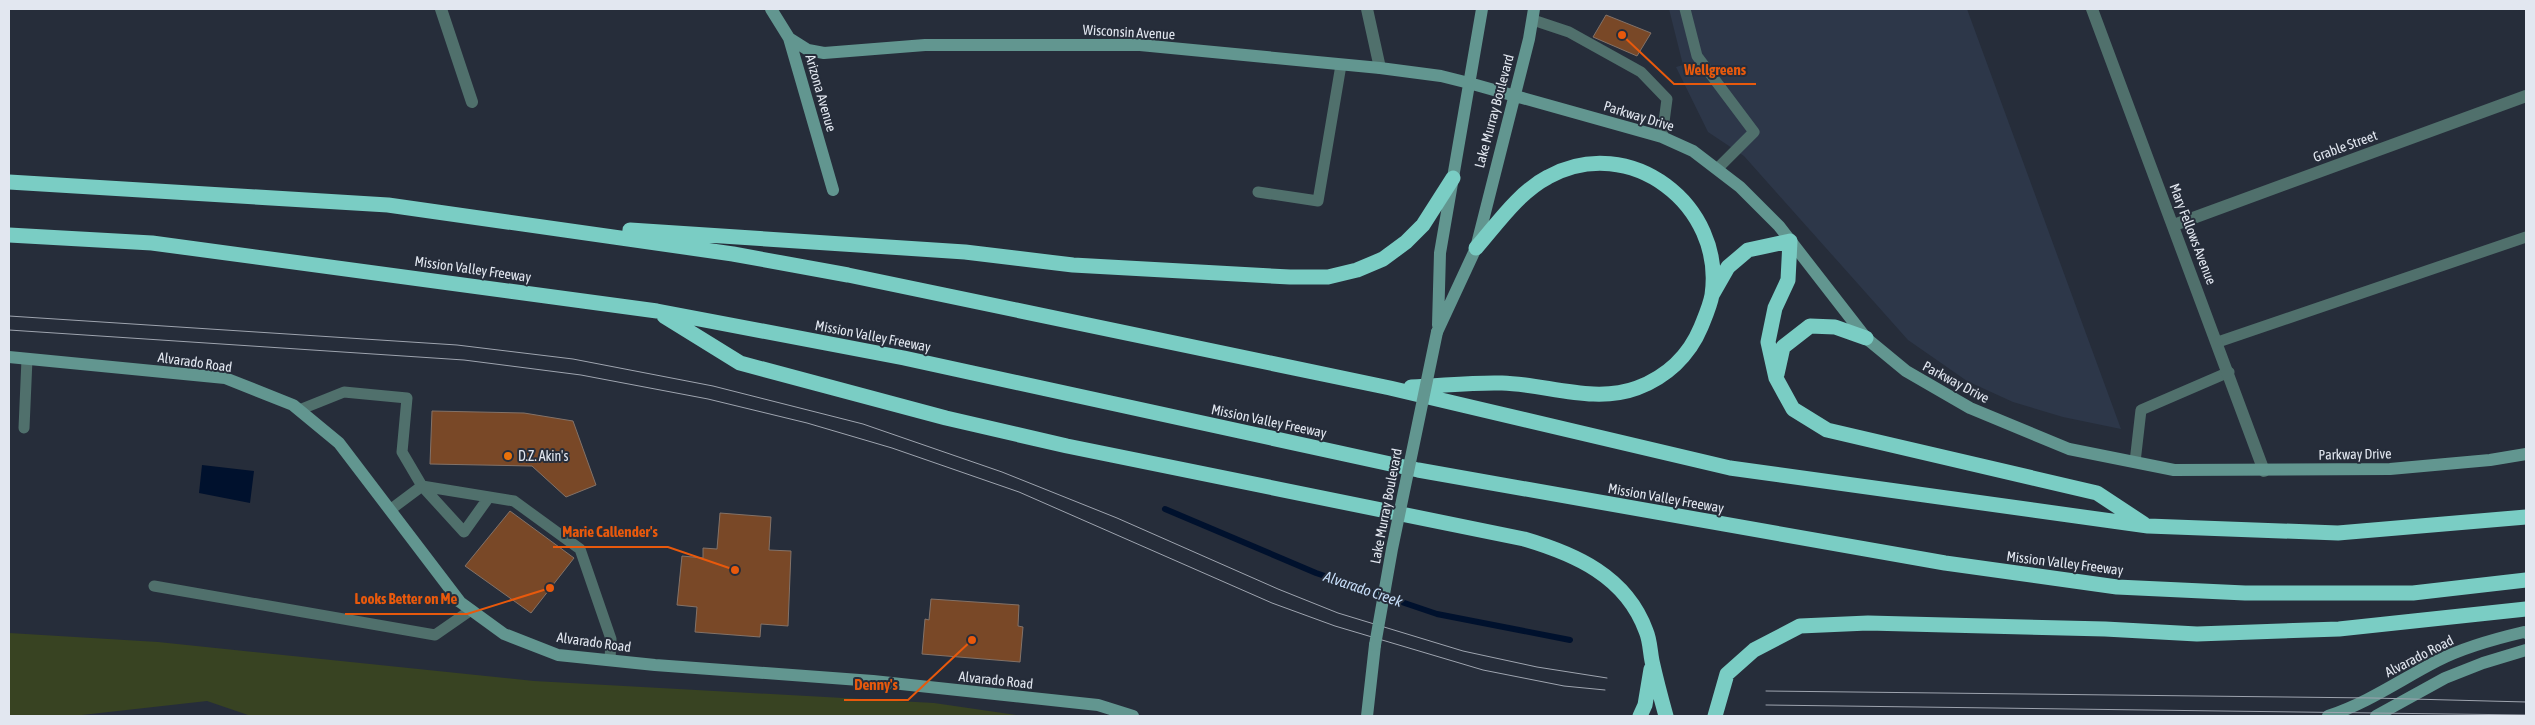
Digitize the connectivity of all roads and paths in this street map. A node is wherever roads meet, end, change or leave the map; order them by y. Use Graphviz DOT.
graph roads {
  1 [pos="441,9"];
  2 [pos="771,9"];
  3 [pos="1367,9"];
  4 [pos="1482,9"];
  5 [pos="1685,9"];
  6 [pos="2092,9"];
  7 [pos="1533,14"];
  8 [pos="789,38"];
  9 [pos="1340,65"];
  10 [pos="1380,68"];
  11 [pos="1469,83"];
  12 [pos="1513,96"];
  13 [pos="2526,96"];
  14 [pos="472,102"];
  15 [pos="1662,137"];
  16 [pos="1718,168"];
  17 [pos="1453,178"];
  18 [pos="9,182"];
  19 [pos="834,190"];
  20 [pos="1258,192"];
  21 [pos="526,223"];
  22 [pos="2174,225"];
  23 [pos="9,235"];
  24 [pos="2526,237"];
  25 [pos="1790,241"];
  26 [pos="1476,248"];
  27 [pos="1712,295"];
  28 [pos="657,311"];
  29 [pos="1437,332"];
  30 [pos="1866,338"];
  31 [pos="2218,342"];
  32 [pos="9,357"];
  33 [pos="27,359"];
  34 [pos="2229,372"];
  35 [pos="1776,378"];
  36 [pos="1390,388"];
  37 [pos="299,410"];
  38 [pos="24,428"];
  39 [pos="2526,454"];
  40 [pos="2135,462"];
  41 [pos="2264,471"];
  42 [pos="422,486"];
  43 [pos="489,497"];
  44 [pos="390,510"];
  45 [pos="2526,517"];
  46 [pos="2148,526"];
  47 [pos="2526,580"];
  48 [pos="154,586"];
  49 [pos="2526,609"];
  50 [pos="471,610"];
  51 [pos="2526,633"];
  52 [pos="2526,650"];
  53 [pos="610,660"];
  54 [pos="1652,663"];
  55 [pos="1133,716"];
  56 [pos="1367,716"];
  57 [pos="1640,716"];
  58 [pos="1666,716"];
  59 [pos="1715,716"];
  60 [pos="2328,716"];
  61 [pos="2376,716"];
  1 -- 14 [label="street"];
  2 -- 8 [label="street, Arizona Avenue"];
  3 -- 10 [label="street"];
  4 -- 11 [label="street, Lake Murray Boulevard"];
  5 -- 16 [label="lane"];
  6 -- 22 [label="street, Mary Fellows Avenue"];
  7 -- 12 [label="street, Lake Murray Boulevard"];
  7 -- 15 [label="lane"];
  8 -- 9 [label="street, Wisconsin Avenue"];
  8 -- 19 [label="street, Arizona Avenue"];
  9 -- 10 [label="street, Wisconsin Avenue"];
  9 -- 20 [label="lane"];
  10 -- 11 [label="street, Wisconsin Avenue"];
  11 -- 12 [label="street, Parkway Drive"];
  11 -- 17 [label="street, Lake Murray Boulevard"];
  12 -- 15 [label="street, Parkway Drive"];
  12 -- 26 [label="street, Lake Murray Boulevard"];
  13 -- 22 [label="street, Grable Street"];
  15 -- 16 [label="street, Parkway Drive"];
  16 -- 25 [label="street, Parkway Drive"];
  17 -- 21 [label="highway"];
  17 -- 29 [label="street, Lake Murray Boulevard"];
  18 -- 21 [label="highway"];
  21 -- 36 [label="highway"];
  22 -- 31 [label="street, Mary Fellows Avenue"];
  23 -- 28 [label="highway, Mission Valley Freeway"];
  24 -- 31 [label="lane"];
  25 -- 27 [label="highway"];
  25 -- 30 [label="street, Parkway Drive"];
  25 -- 35 [label="highway"];
  26 -- 27 [label="highway"];
  26 -- 29 [label="street, Lake Murray Boulevard"];
  27 -- 36 [label="highway"];
  28 -- 47 [label="highway, Mission Valley Freeway"];
  28 -- 54 [label="highway"];
  29 -- 56 [label="street, Lake Murray Boulevard, bridge"];
  30 -- 35 [label="highway"];
  30 -- 40 [label="street, Parkway Drive"];
  31 -- 34 [label="street, Mary Fellows Avenue"];
  32 -- 33 [label="street, Alvarado Road"];
  33 -- 37 [label="street, Alvarado Road"];
  33 -- 38 [label="lane"];
  34 -- 40 [label="lane"];
  34 -- 41 [label="street, Mary Fellows Avenue"];
  35 -- 46 [label="highway"];
  36 -- 46 [label="highway"];
  37 -- 42 [label="lane"];
  37 -- 44 [label="street, Alvarado Road"];
  39 -- 41 [label="street, Parkway Drive"];
  40 -- 41 [label="street, Parkway Drive"];
  42 -- 43 [label="lane"];
  42 -- 43 [label="lane"];
  42 -- 44 [label="lane"];
  43 -- 53 [label="lane"];
  44 -- 50 [label="street, Alvarado Road"];
  45 -- 46 [label="highway"];
  48 -- 50 [label="lane"];
  49 -- 59 [label="highway"];
  50 -- 53 [label="street, Alvarado Road"];
  51 -- 60 [label="street, Alvarado Road"];
  52 -- 61 [label="street"];
  53 -- 55 [label="street, Alvarado Road"];
  54 -- 57 [label="highway"];
  54 -- 58 [label="highway"];
}
